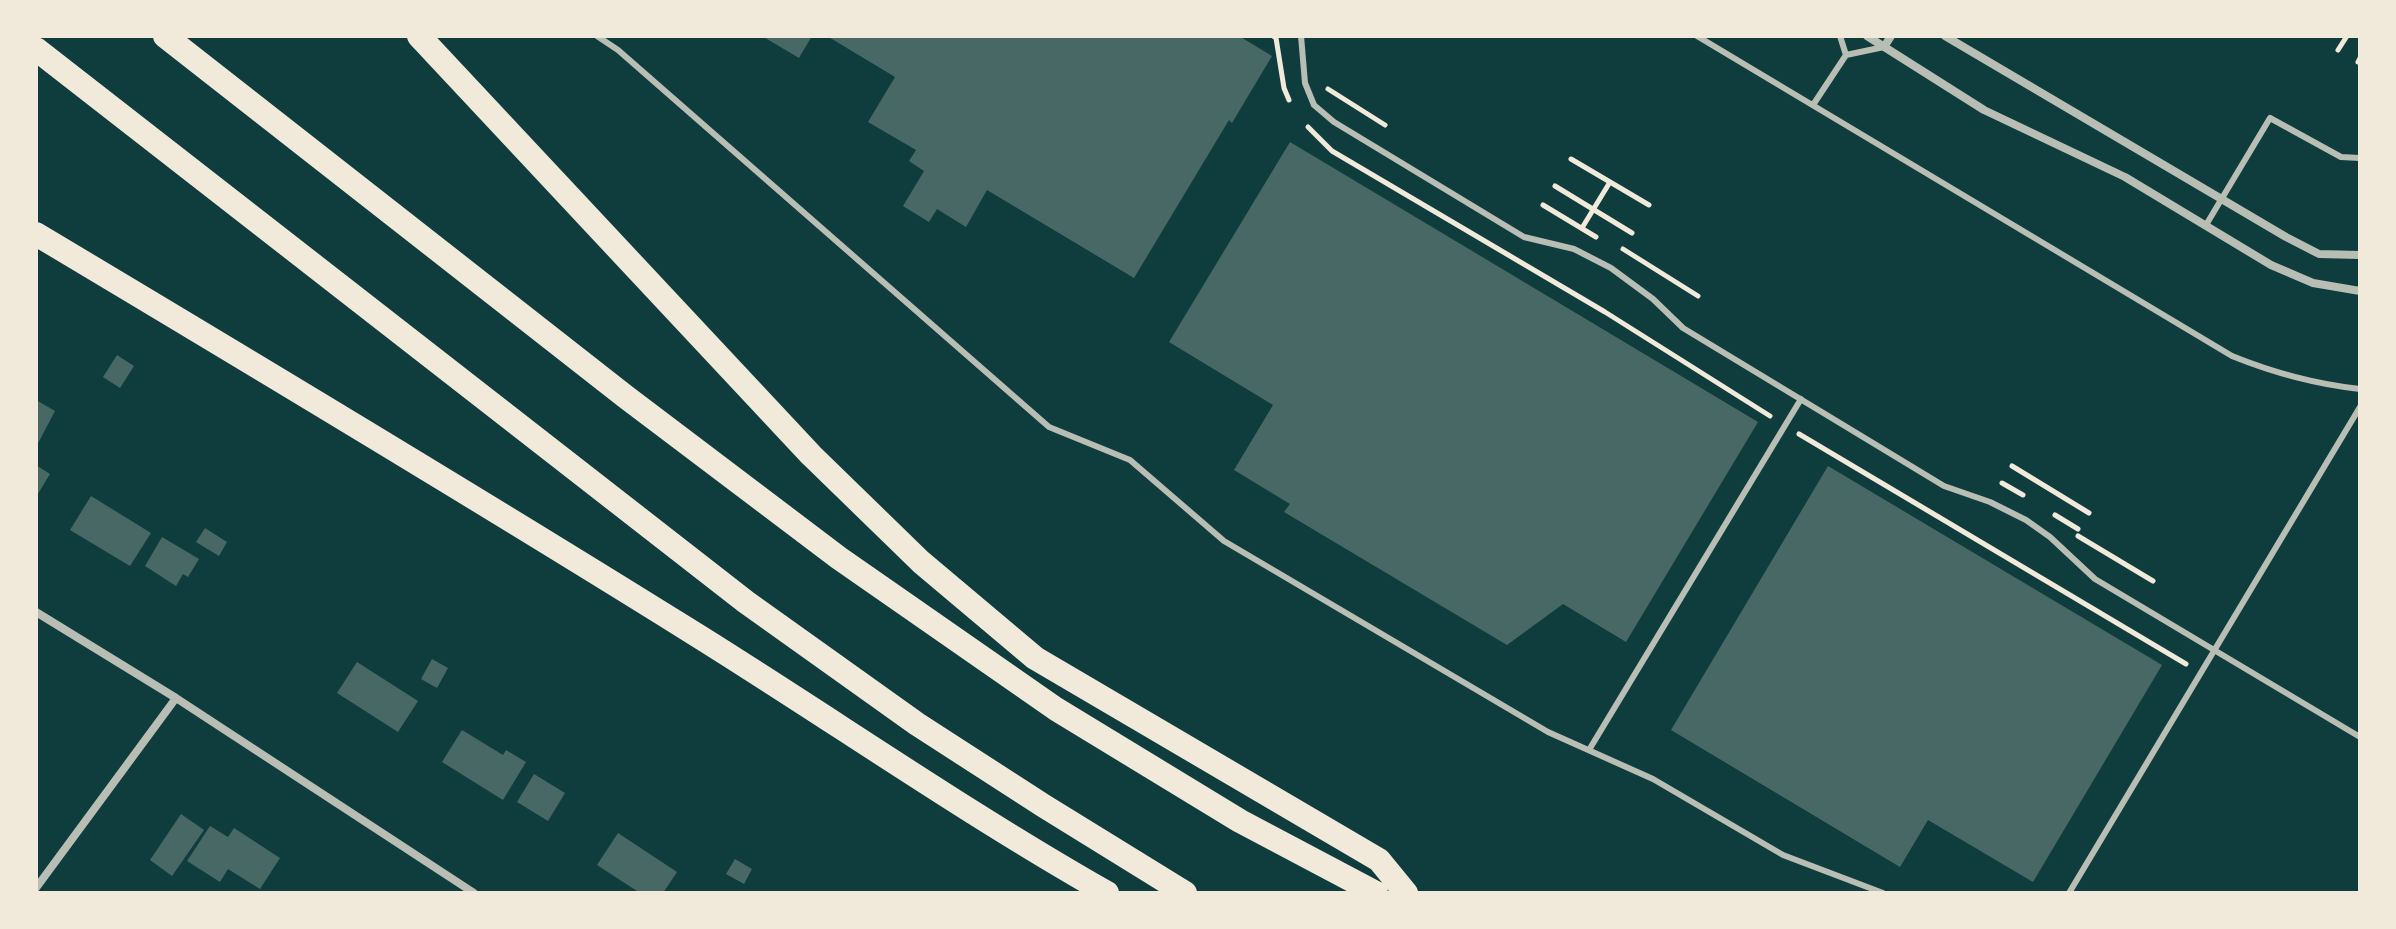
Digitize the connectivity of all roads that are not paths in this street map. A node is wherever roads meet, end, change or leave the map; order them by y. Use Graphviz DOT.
graph roads {
  1 [pos="165,36"];
  2 [pos="419,36"];
  3 [pos="597,36"];
  4 [pos="1301,36"];
  5 [pos="1697,36"];
  6 [pos="1840,36"];
  7 [pos="1867,36"];
  8 [pos="1891,36"];
  9 [pos="1945,36"];
  10 [pos="1884,47"];
  11 [pos="37,49"];
  12 [pos="1846,55"];
  13 [pos="1813,105"];
  14 [pos="2360,158"];
  15 [pos="2222,199"];
  16 [pos="2206,225"];
  17 [pos="36,234"];
  18 [pos="2360,255"];
  19 [pos="2360,291"];
  20 [pos="2360,389"];
  21 [pos="1801,399"];
  22 [pos="2360,407"];
  23 [pos="36,612"];
  24 [pos="2215,651"];
  25 [pos="176,698"];
  26 [pos="2360,737"];
  27 [pos="1589,750"];
  28 [pos="36,888"];
  29 [pos="474,893"];
  30 [pos="1107,893"];
  31 [pos="1185,893"];
  32 [pos="1376,893"];
  33 [pos="1406,893"];
  34 [pos="1883,893"];
  35 [pos="2069,893"];
  1 -- 32 [label="highway"];
  2 -- 33 [label="highway"];
  3 -- 27 [label="lane"];
  4 -- 21 [label="lane"];
  5 -- 13 [label="lane"];
  6 -- 12 [label="lane"];
  7 -- 10 [label="street"];
  8 -- 10 [label="street"];
  9 -- 15 [label="street"];
  10 -- 12 [label="lane"];
  10 -- 16 [label="street"];
  11 -- 31 [label="highway"];
  12 -- 13 [label="lane"];
  13 -- 20 [label="lane"];
  14 -- 15 [label="lane"];
  15 -- 16 [label="lane"];
  15 -- 18 [label="street"];
  16 -- 19 [label="street"];
  17 -- 30 [label="highway"];
  21 -- 24 [label="lane"];
  21 -- 27 [label="lane"];
  22 -- 24 [label="lane"];
  23 -- 25 [label="street"];
  24 -- 26 [label="lane"];
  24 -- 35 [label="lane"];
  25 -- 28 [label="street"];
  25 -- 29 [label="street"];
  27 -- 34 [label="lane"];
}
